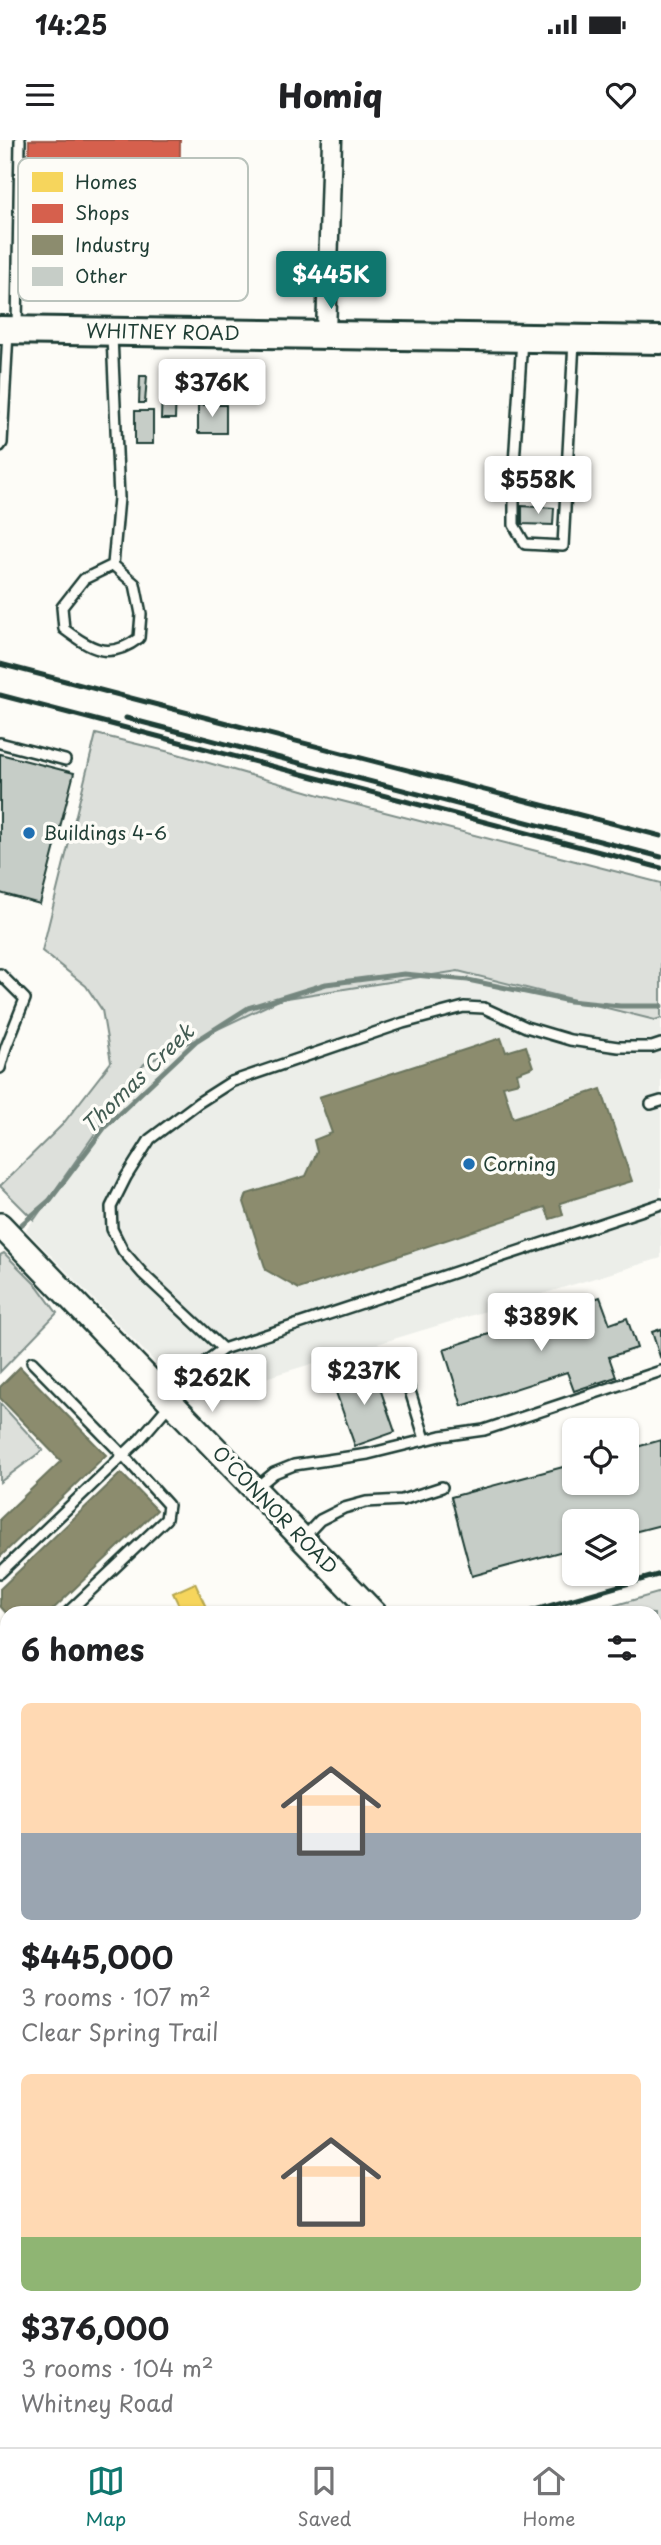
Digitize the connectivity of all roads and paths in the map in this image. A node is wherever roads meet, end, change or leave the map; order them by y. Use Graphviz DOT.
graph roads {
  1 [pos="20,140"];
  2 [pos="332,140"];
  3 [pos="19,158"];
  4 [pos="18,175"];
  5 [pos="9,330"];
  6 [pos="112,331"];
  7 [pos="326,334"];
  8 [pos="522,338"];
  9 [pos="574,339"];
  10 [pos="661,341"];
  11 [pos="0,446"];
  12 [pos="113,565"];
  13 [pos="0,743"];
  14 [pos="65,760"];
  15 [pos="0,974"];
  16 [pos="0,1030"];
  17 [pos="9,1038"];
  18 [pos="661,1044"];
  19 [pos="0,1068"];
  20 [pos="661,1101"];
  21 [pos="651,1104"];
  22 [pos="661,1204"];
  23 [pos="0,1225"];
  24 [pos="223,1349"];
  25 [pos="400,1359"];
  26 [pos="32,1362"];
  27 [pos="661,1371"];
  28 [pos="170,1402"];
  29 [pos="425,1440"];
  30 [pos="123,1455"];
  31 [pos="442,1487"];
  32 [pos="254,1489"];
  33 [pos="302,1539"];
  34 [pos="0,1573"];
  35 [pos="74,1606"];
  36 [pos="367,1606"];
  1 -- 3 [label="lane"];
  2 -- 7 [label="street"];
  4 -- 5 [label="lane"];
  5 -- 6 [label="main road, WHITNEY ROAD"];
  5 -- 11 [label="lane"];
  6 -- 7 [label="main road, WHITNEY ROAD"];
  6 -- 12 [label="lane"];
  7 -- 8 [label="main road, WHITNEY ROAD"];
  8 -- 9 [label="main road, WHITNEY ROAD"];
  8 -- 9 [label="lane"];
  9 -- 10 [label="main road, WHITNEY ROAD"];
  12 -- 12 [label="lane"];
  13 -- 14 [label="lane"];
  15 -- 17 [label="lane"];
  16 -- 17 [label="lane"];
  17 -- 19 [label="lane"];
  18 -- 24 [label="lane"];
  20 -- 21 [label="lane"];
  22 -- 24 [label="lane"];
  23 -- 28 [label="street, O'CONNOR ROAD"];
  24 -- 28 [label="lane"];
  25 -- 29 [label="lane"];
  26 -- 30 [label="lane"];
  27 -- 29 [label="lane"];
  28 -- 30 [label="lane"];
  28 -- 32 [label="street, O'CONNOR ROAD"];
  29 -- 32 [label="lane"];
  30 -- 34 [label="lane"];
  30 -- 35 [label="lane"];
  31 -- 33 [label="lane"];
  32 -- 33 [label="street, O'CONNOR ROAD"];
  33 -- 36 [label="street, O'CONNOR ROAD"];
}
